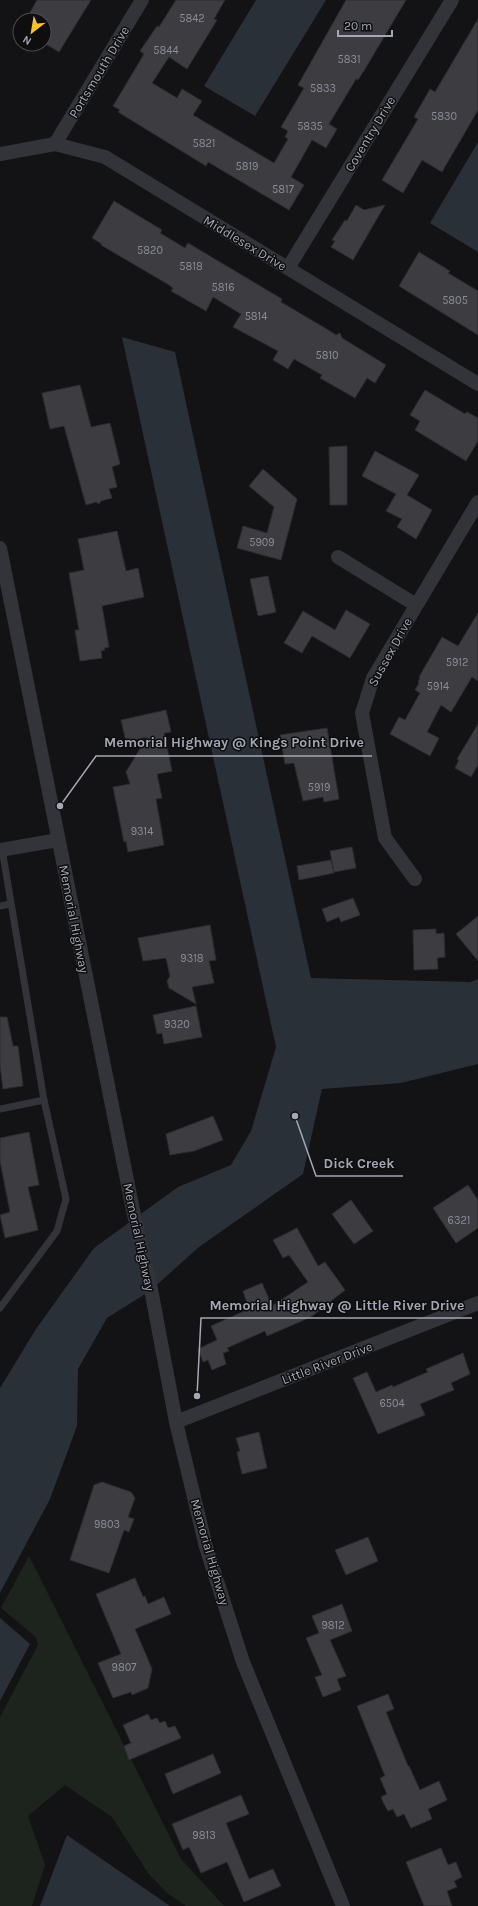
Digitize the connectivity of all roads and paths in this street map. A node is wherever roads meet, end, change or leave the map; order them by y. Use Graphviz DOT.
graph roads {
  1 [pos="142,0"];
  2 [pos="452,0"];
  3 [pos="55,144"];
  4 [pos="0,154"];
  5 [pos="288,268"];
  6 [pos="478,384"];
  7 [pos="478,502"];
  8 [pos="0,548"];
  9 [pos="338,557"];
  10 [pos="416,605"];
  11 [pos="58,840"];
  12 [pos="1,849"];
  13 [pos="415,878"];
  14 [pos="10,904"];
  15 [pos="0,906"];
  16 [pos="44,1100"];
  17 [pos="0,1109"];
  18 [pos="478,1304"];
  19 [pos="0,1308"];
  20 [pos="176,1422"];
  21 [pos="343,1906"];
  1 -- 3 [label="street, Portsmouth Drive"];
  2 -- 5 [label="street, Coventry Drive"];
  3 -- 4 [label="street, Middlesex Drive"];
  3 -- 5 [label="street, Middlesex Drive"];
  5 -- 6 [label="street, Middlesex Drive"];
  7 -- 10 [label="street, Sussex Drive"];
  8 -- 11 [label="street, Memorial Highway"];
  9 -- 10 [label="street"];
  10 -- 13 [label="street, Sussex Drive"];
  11 -- 12 [label="street"];
  11 -- 20 [label="street, Memorial Highway"];
  12 -- 14 [label="lane"];
  14 -- 15 [label="lane"];
  14 -- 16 [label="lane"];
  16 -- 17 [label="lane"];
  16 -- 19 [label="lane"];
  18 -- 20 [label="street, Little River Drive"];
  20 -- 21 [label="street, Memorial Highway"];
}
